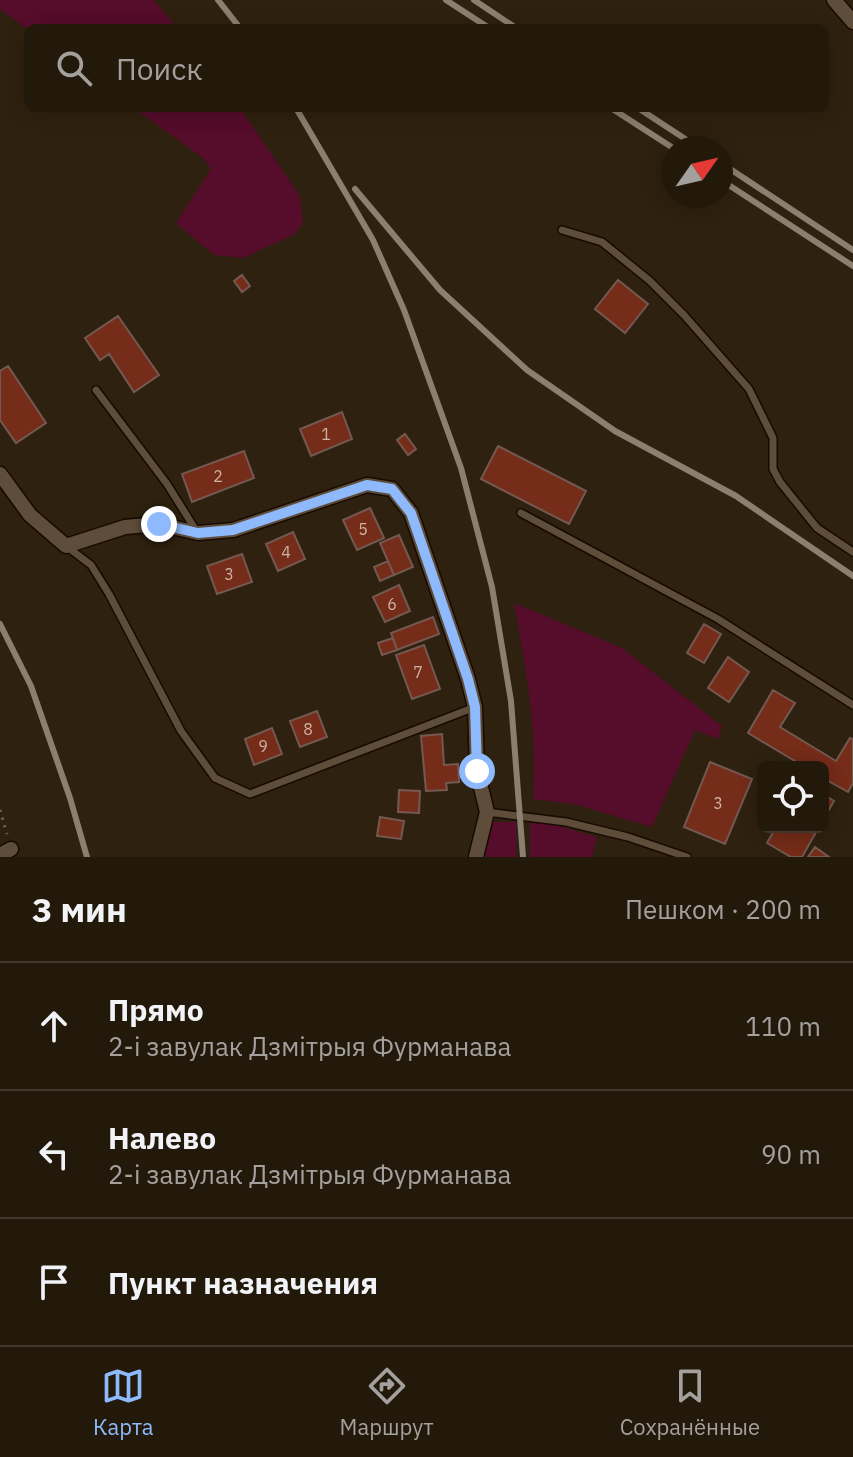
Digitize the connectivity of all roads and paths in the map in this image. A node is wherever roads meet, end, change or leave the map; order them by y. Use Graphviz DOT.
graph roads {
  1 [pos="834,0"];
  2 [pos="853,22"];
  3 [pos="562,230"];
  4 [pos="96,390"];
  5 [pos="0,474"];
  6 [pos="521,513"];
  7 [pos="198,533"];
  8 [pos="66,546"];
  9 [pos="853,552"];
  10 [pos="853,705"];
  11 [pos="475,707"];
  12 [pos="487,812"];
  13 [pos="476,857"];
  14 [pos="687,857"];
  1 -- 2 [label="street"];
  3 -- 9 [label="lane"];
  4 -- 7 [label="lane"];
  5 -- 8 [label="street"];
  6 -- 10 [label="lane"];
  7 -- 8 [label="street"];
  7 -- 11 [label="street"];
  8 -- 11 [label="lane"];
  11 -- 12 [label="street"];
  12 -- 13 [label="street"];
  12 -- 14 [label="lane"];
}
